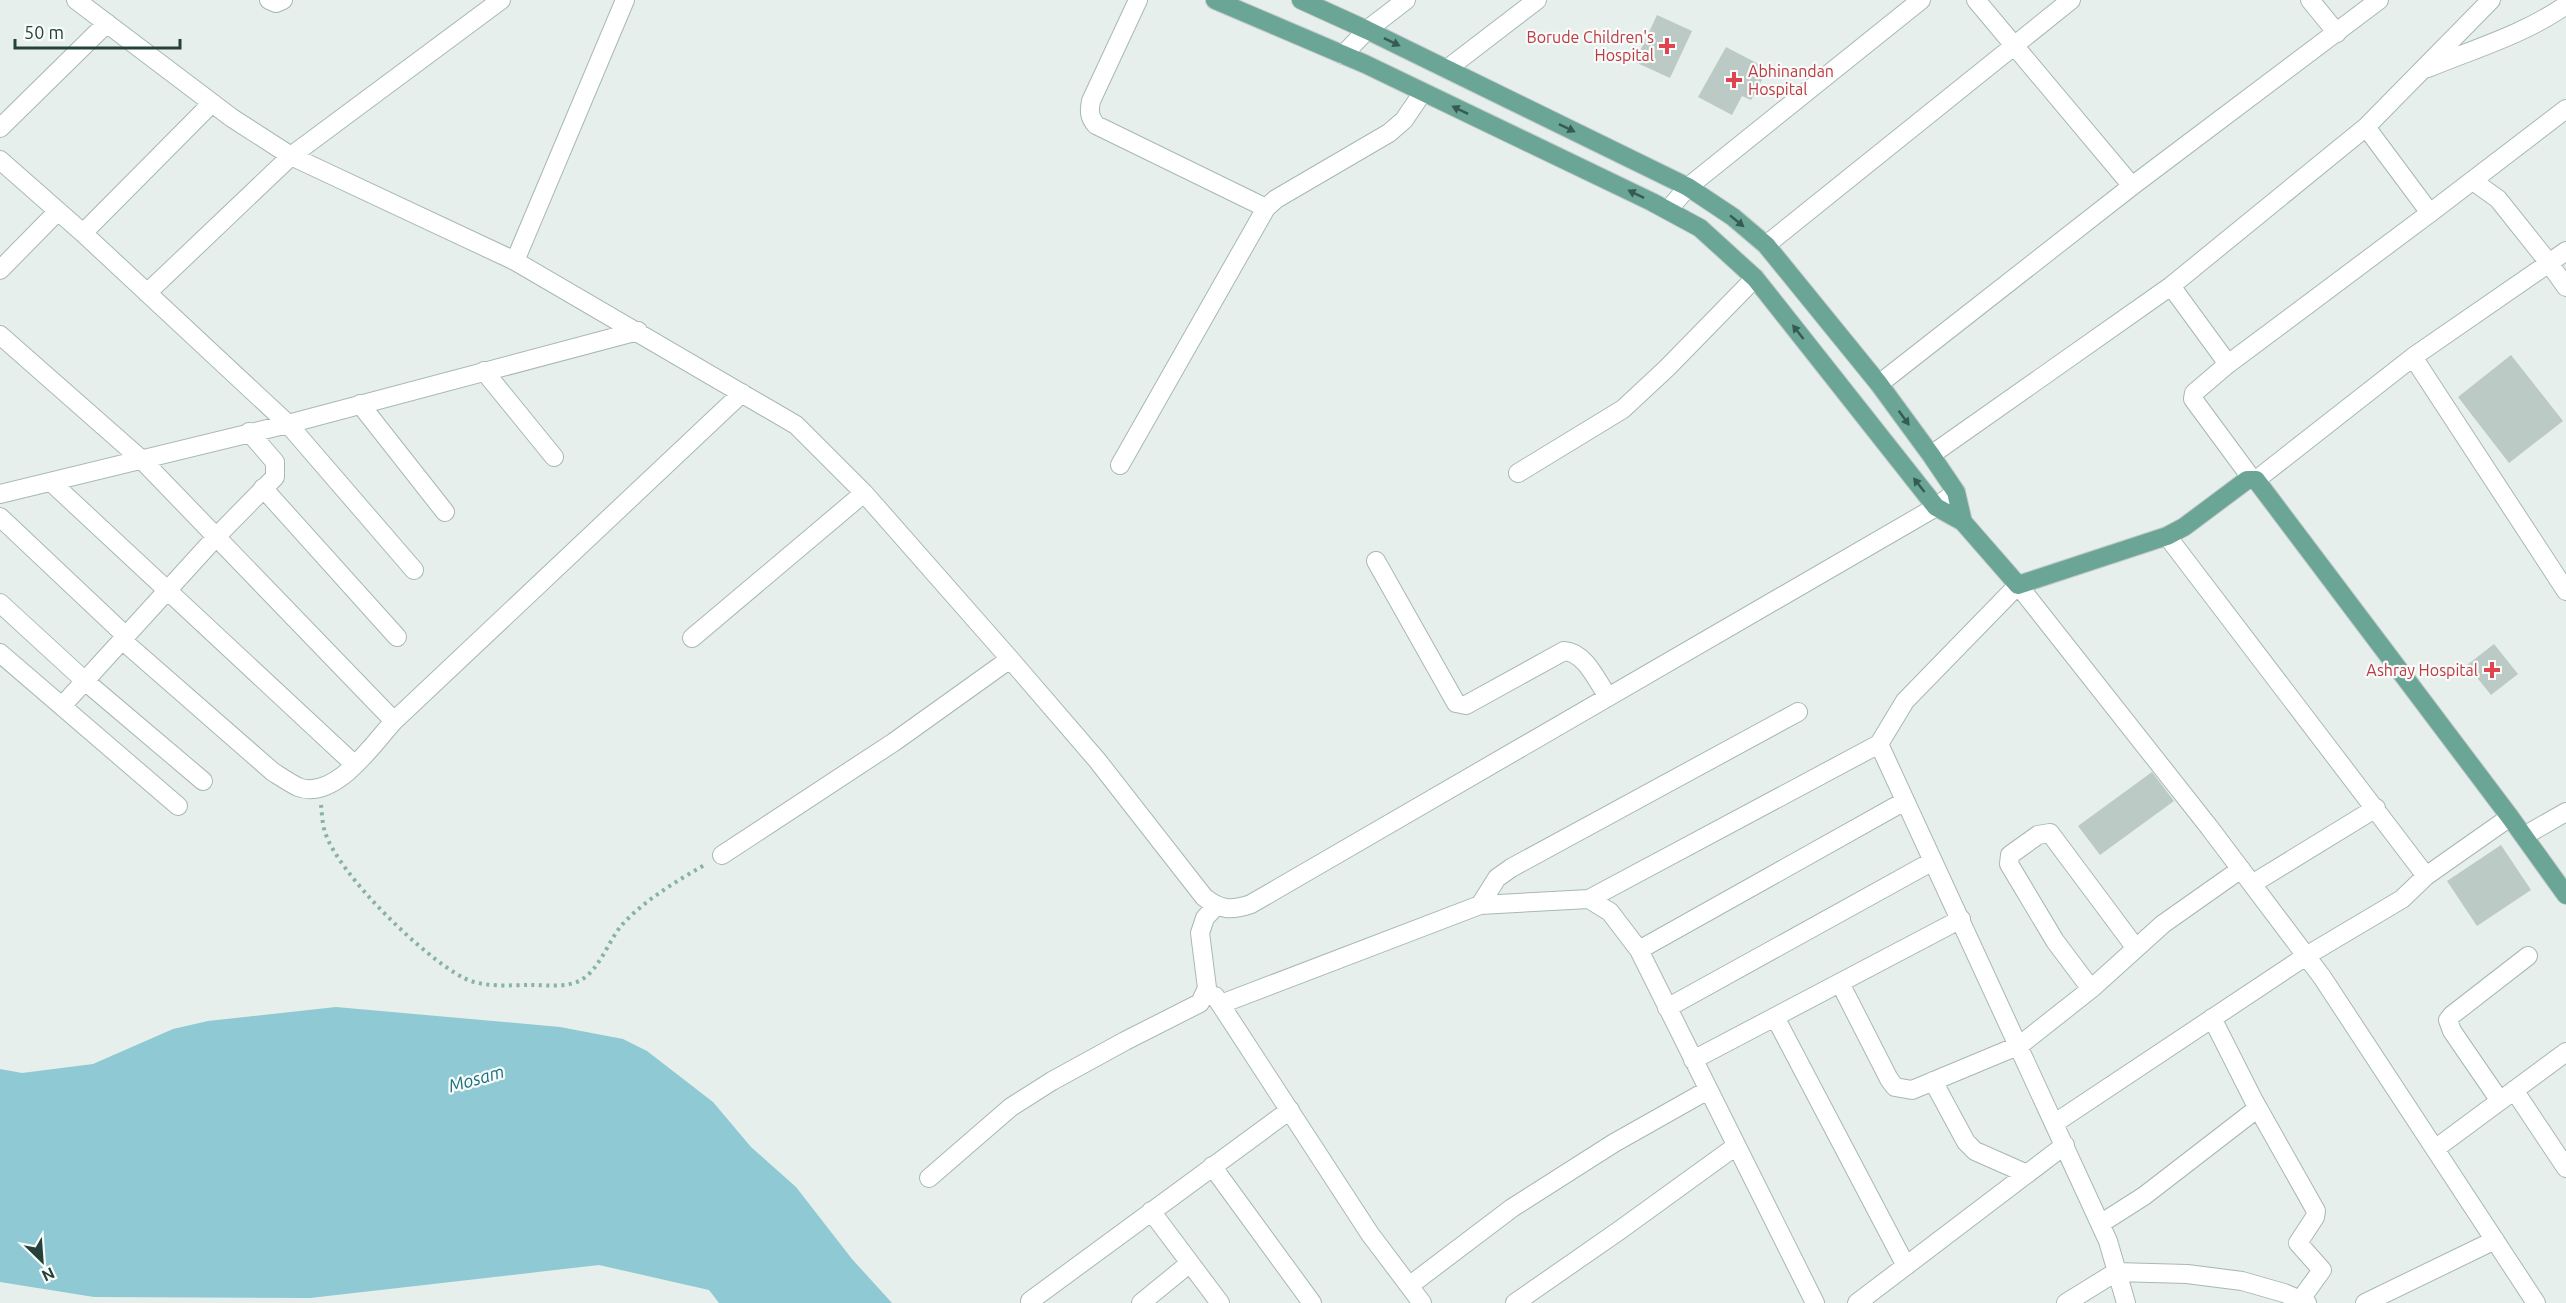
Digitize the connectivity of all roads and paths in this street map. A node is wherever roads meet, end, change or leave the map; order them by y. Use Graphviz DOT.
graph roads {
  1 [pos="76,0"];
  2 [pos="269,0"];
  3 [pos="283,0"];
  4 [pos="501,0"];
  5 [pos="625,0"];
  6 [pos="1138,0"];
  7 [pos="1215,0"];
  8 [pos="1300,0"];
  9 [pos="1406,0"];
  10 [pos="1537,0"];
  11 [pos="1921,0"];
  12 [pos="1976,0"];
  13 [pos="2071,0"];
  14 [pos="2310,0"];
  15 [pos="2379,0"];
  16 [pos="2491,0"];
  17 [pos="2566,5"];
  18 [pos="107,23"];
  19 [pos="1367,30"];
  20 [pos="2337,33"];
  21 [pos="2015,47"];
  22 [pos="1343,55"];
  23 [pos="1447,69"];
  24 [pos="2421,71"];
  25 [pos="1423,92"];
  26 [pos="212,103"];
  27 [pos="2566,109"];
  28 [pos="2366,127"];
  29 [pos="0,128"];
  30 [pos="291,156"];
  31 [pos="0,160"];
  32 [pos="2473,181"];
  33 [pos="2132,186"];
  34 [pos="1688,187"];
  35 [pos="1266,208"];
  36 [pos="1668,210"];
  37 [pos="58,211"];
  38 [pos="2430,213"];
  39 [pos="83,233"];
  40 [pos="1766,245"];
  41 [pos="2566,251"];
  42 [pos="515,261"];
  43 [pos="2549,263"];
  44 [pos="0,270"];
  45 [pos="1755,278"];
  46 [pos="2171,286"];
  47 [pos="2566,287"];
  48 [pos="147,293"];
  49 [pos="638,331"];
  50 [pos="0,335"];
  51 [pos="2413,357"];
  52 [pos="2228,364"];
  53 [pos="484,371"];
  54 [pos="1879,384"];
  55 [pos="742,393"];
  56 [pos="360,404"];
  57 [pos="288,424"];
  58 [pos="249,432"];
  59 [pos="1931,455"];
  60 [pos="554,457"];
  61 [pos="142,460"];
  62 [pos="1120,465"];
  63 [pos="1518,473"];
  64 [pos="2254,480"];
  65 [pos="51,482"];
  66 [pos="263,488"];
  67 [pos="1956,492"];
  68 [pos="864,493"];
  69 [pos="0,494"];
  70 [pos="1936,507"];
  71 [pos="445,512"];
  72 [pos="0,517"];
  73 [pos="1963,522"];
  74 [pos="2167,536"];
  75 [pos="216,537"];
  76 [pos="1376,561"];
  77 [pos="414,570"];
  78 [pos="2018,585"];
  79 [pos="167,590"];
  80 [pos="2566,591"];
  81 [pos="0,603"];
  82 [pos="397,637"];
  83 [pos="124,638"];
  84 [pos="692,638"];
  85 [pos="0,653"];
  86 [pos="1010,659"];
  87 [pos="85,681"];
  88 [pos="1608,697"];
  89 [pos="62,706"];
  90 [pos="1798,712"];
  91 [pos="394,721"];
  92 [pos="1879,744"];
  93 [pos="354,764"];
  94 [pos="203,781"];
  95 [pos="318,789"];
  96 [pos="1905,801"];
  97 [pos="178,806"];
  98 [pos="2376,808"];
  99 [pos="2566,812"];
  100 [pos="2510,817"];
  101 [pos="2524,836"];
  102 [pos="722,855"];
  103 [pos="1933,861"];
  104 [pos="2241,869"];
  105 [pos="2426,876"];
  106 [pos="2252,884"];
  107 [pos="2566,895"];
  108 [pos="1588,899"];
  109 [pos="1480,905"];
  110 [pos="1216,906"];
  111 [pos="1961,919"];
  112 [pos="2135,947"];
  113 [pos="1639,950"];
  114 [pos="2306,956"];
  115 [pos="2528,956"];
  116 [pos="1840,983"];
  117 [pos="1208,988"];
  118 [pos="2091,989"];
  119 [pos="1221,1004"];
  120 [pos="1667,1008"];
  121 [pos="1775,1017"];
  122 [pos="2212,1018"];
  123 [pos="2020,1045"];
  124 [pos="2566,1052"];
  125 [pos="1693,1060"];
  126 [pos="1933,1081"];
  127 [pos="1708,1090"];
  128 [pos="2507,1096"];
  129 [pos="2258,1108"];
  130 [pos="1290,1110"];
  131 [pos="2055,1123"];
  132 [pos="2065,1145"];
  133 [pos="1736,1146"];
  134 [pos="2435,1149"];
  135 [pos="1212,1166"];
  136 [pos="2566,1168"];
  137 [pos="2027,1174"];
  138 [pos="929,1178"];
  139 [pos="1151,1210"];
  140 [pos="2100,1224"];
  141 [pos="2495,1240"];
  142 [pos="1190,1263"];
  143 [pos="1906,1266"];
  144 [pos="2116,1272"];
  145 [pos="1409,1286"];
  146 [pos="1030,1300"];
  147 [pos="2304,1301"];
  148 [pos="1141,1303"];
  149 [pos="1220,1303"];
  150 [pos="1312,1303"];
  151 [pos="1422,1303"];
  152 [pos="1515,1303"];
  153 [pos="1815,1303"];
  154 [pos="1857,1303"];
  155 [pos="2066,1303"];
  156 [pos="2126,1303"];
  157 [pos="2365,1303"];
  158 [pos="2536,1303"];
  1 -- 18 [label="street"];
  2 -- 3 [label="street"];
  4 -- 30 [label="street"];
  5 -- 42 [label="street"];
  6 -- 35 [label="street"];
  7 -- 22 [label="main road"];
  8 -- 19 [label="main road"];
  9 -- 19 [label="street"];
  10 -- 23 [label="street"];
  11 -- 34 [label="street"];
  12 -- 21 [label="street"];
  13 -- 21 [label="street"];
  14 -- 20 [label="street"];
  15 -- 20 [label="street"];
  16 -- 24 [label="street"];
  17 -- 24 [label="street"];
  18 -- 26 [label="street"];
  18 -- 29 [label="street"];
  19 -- 22 [label="street"];
  19 -- 23 [label="main road, one-way"];
  20 -- 33 [label="street"];
  21 -- 33 [label="street"];
  21 -- 40 [label="street"];
  22 -- 25 [label="main road"];
  23 -- 34 [label="main road, one-way"];
  24 -- 28 [label="street"];
  25 -- 35 [label="street"];
  36 -- 25 [label="main road, one-way"];
  26 -- 30 [label="street"];
  26 -- 39 [label="street"];
  27 -- 32 [label="street"];
  28 -- 38 [label="street"];
  28 -- 46 [label="street"];
  30 -- 42 [label="street"];
  30 -- 48 [label="street"];
  31 -- 37 [label="street"];
  32 -- 38 [label="street"];
  32 -- 43 [label="street"];
  33 -- 54 [label="street"];
  34 -- 36 [label="street"];
  34 -- 40 [label="main road, one-way"];
  35 -- 62 [label="street"];
  36 -- 45 [label="main road"];
  37 -- 39 [label="street"];
  37 -- 44 [label="street"];
  38 -- 52 [label="street"];
  39 -- 48 [label="street"];
  40 -- 54 [label="main road"];
  41 -- 43 [label="street"];
  42 -- 49 [label="street"];
  43 -- 47 [label="street"];
  43 -- 51 [label="street"];
  45 -- 63 [label="street"];
  70 -- 45 [label="main road, one-way"];
  46 -- 52 [label="street"];
  46 -- 59 [label="street"];
  48 -- 57 [label="street"];
  49 -- 53 [label="street"];
  49 -- 55 [label="street"];
  50 -- 61 [label="street"];
  51 -- 64 [label="street"];
  51 -- 80 [label="street"];
  52 -- 64 [label="street"];
  53 -- 56 [label="street"];
  53 -- 60 [label="street"];
  54 -- 59 [label="main road, one-way"];
  55 -- 68 [label="street"];
  55 -- 91 [label="street"];
  56 -- 57 [label="street"];
  56 -- 71 [label="street"];
  57 -- 58 [label="street"];
  57 -- 77 [label="street"];
  58 -- 61 [label="street"];
  58 -- 66 [label="street"];
  59 -- 67 [label="main road"];
  61 -- 65 [label="street"];
  61 -- 75 [label="street"];
  64 -- 74 [label="main road"];
  64 -- 100 [label="main road"];
  65 -- 69 [label="street"];
  65 -- 79 [label="street"];
  66 -- 75 [label="street"];
  66 -- 82 [label="street"];
  67 -- 70 [label="street"];
  67 -- 73 [label="main road"];
  68 -- 84 [label="street"];
  68 -- 86 [label="street"];
  70 -- 73 [label="main road"];
  70 -- 88 [label="street"];
  72 -- 83 [label="street"];
  73 -- 78 [label="main road"];
  74 -- 78 [label="main road"];
  74 -- 98 [label="street"];
  75 -- 79 [label="street"];
  75 -- 91 [label="street"];
  76 -- 88 [label="street"];
  78 -- 92 [label="street"];
  78 -- 104 [label="street"];
  79 -- 83 [label="street"];
  79 -- 93 [label="street"];
  81 -- 87 [label="street"];
  83 -- 87 [label="street"];
  83 -- 95 [label="street"];
  85 -- 89 [label="street"];
  86 -- 102 [label="street"];
  86 -- 110 [label="street"];
  87 -- 89 [label="street"];
  87 -- 94 [label="street"];
  88 -- 110 [label="street"];
  89 -- 97 [label="street"];
  90 -- 109 [label="street"];
  91 -- 93 [label="street"];
  92 -- 96 [label="street"];
  92 -- 108 [label="street"];
  93 -- 95 [label="street"];
  95 -- 102 [label="path"];
  96 -- 103 [label="street"];
  96 -- 113 [label="street"];
  98 -- 105 [label="street"];
  98 -- 106 [label="street"];
  99 -- 101 [label="street"];
  100 -- 101 [label="main road"];
  100 -- 105 [label="street"];
  101 -- 107 [label="main road"];
  103 -- 111 [label="street"];
  103 -- 120 [label="street"];
  104 -- 106 [label="street"];
  104 -- 112 [label="street"];
  105 -- 114 [label="street"];
  106 -- 114 [label="street"];
  108 -- 109 [label="street"];
  108 -- 113 [label="street"];
  109 -- 119 [label="street"];
  110 -- 117 [label="street"];
  111 -- 116 [label="street"];
  111 -- 123 [label="street"];
  112 -- 118 [label="street"];
  112 -- 118 [label="street"];
  113 -- 120 [label="street"];
  114 -- 122 [label="street"];
  114 -- 134 [label="street"];
  115 -- 128 [label="street"];
  116 -- 121 [label="street"];
  116 -- 126 [label="street"];
  117 -- 119 [label="street"];
  117 -- 138 [label="street"];
  118 -- 123 [label="street"];
  119 -- 130 [label="street"];
  120 -- 125 [label="street"];
  121 -- 125 [label="street"];
  121 -- 143 [label="street"];
  122 -- 129 [label="street"];
  122 -- 131 [label="street"];
  123 -- 126 [label="street"];
  123 -- 131 [label="street"];
  124 -- 128 [label="street"];
  125 -- 127 [label="street"];
  126 -- 137 [label="street"];
  127 -- 133 [label="street"];
  127 -- 145 [label="street"];
  128 -- 134 [label="street"];
  128 -- 136 [label="street"];
  129 -- 140 [label="street"];
  129 -- 147 [label="street"];
  130 -- 135 [label="street"];
  130 -- 145 [label="street"];
  131 -- 132 [label="street"];
  132 -- 137 [label="street"];
  132 -- 140 [label="street"];
  133 -- 152 [label="street"];
  133 -- 153 [label="street"];
  134 -- 141 [label="street"];
  135 -- 139 [label="street"];
  135 -- 150 [label="street"];
  137 -- 143 [label="street"];
  139 -- 142 [label="street"];
  139 -- 146 [label="street"];
  140 -- 144 [label="street"];
  141 -- 157 [label="street"];
  141 -- 158 [label="street"];
  142 -- 148 [label="street"];
  142 -- 149 [label="street"];
  143 -- 154 [label="street"];
  144 -- 147 [label="street"];
  144 -- 155 [label="street"];
  144 -- 156 [label="street"];
  145 -- 151 [label="street"];
}
